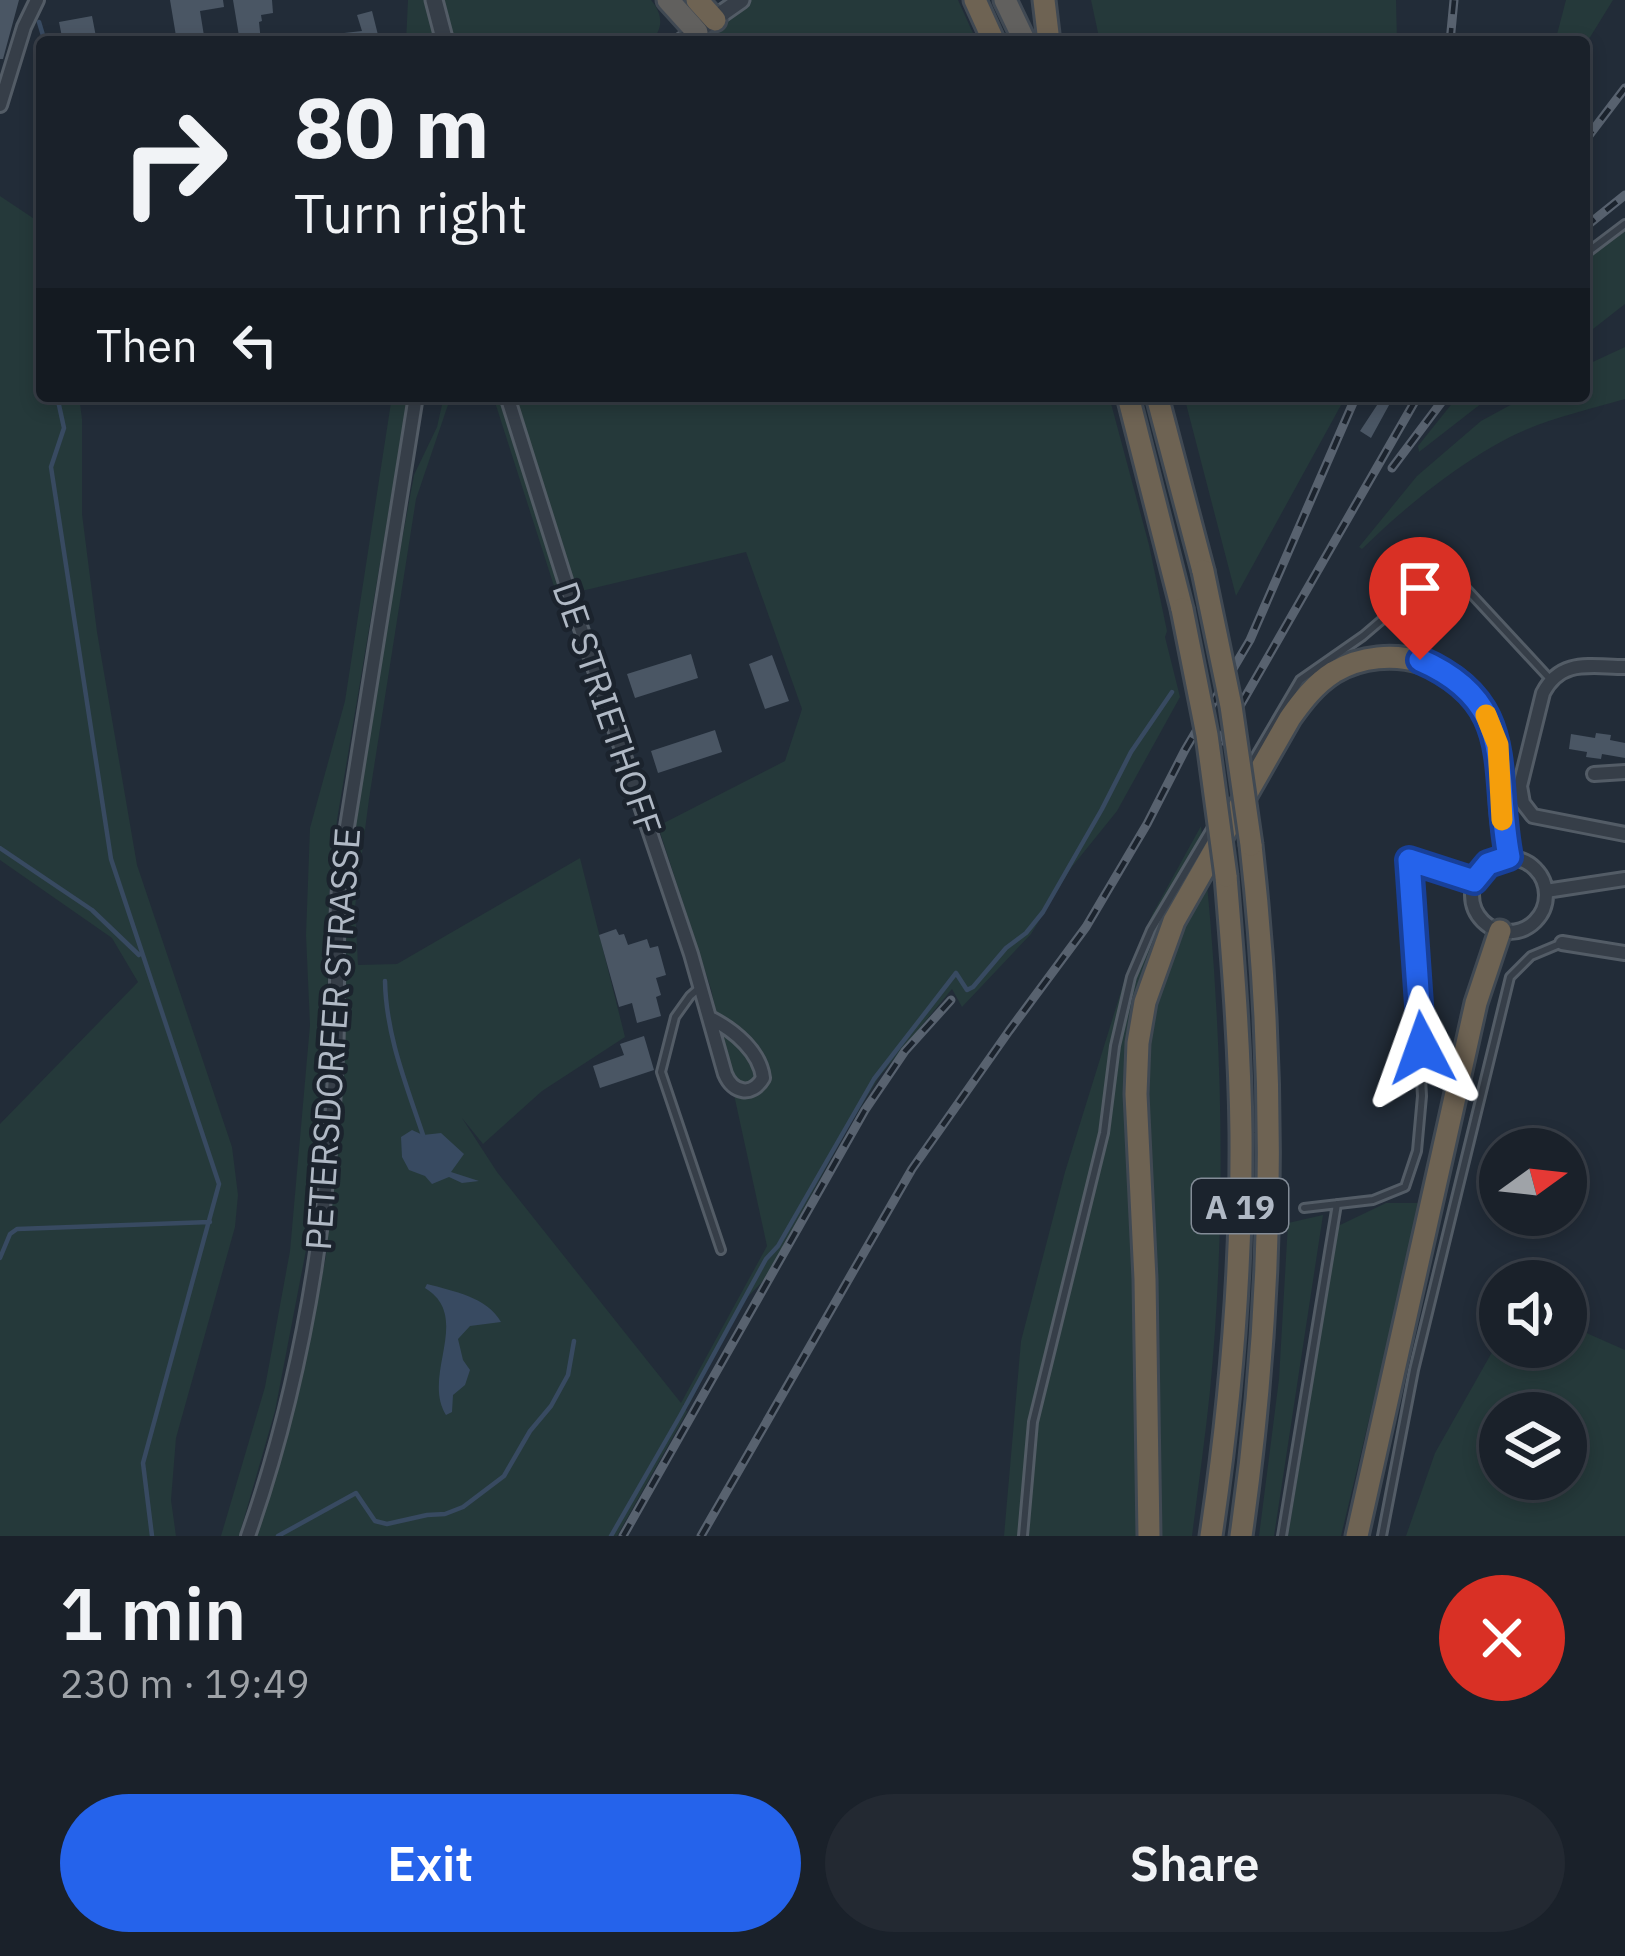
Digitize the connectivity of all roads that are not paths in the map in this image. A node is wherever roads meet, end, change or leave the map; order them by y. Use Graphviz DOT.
graph roads {
  1 [pos="37,0"];
  2 [pos="434,0"];
  3 [pos="668,0"];
  4 [pos="741,0"];
  5 [pos="975,0"];
  6 [pos="1006,0"];
  7 [pos="1044,0"];
  8 [pos="696,21"];
  9 [pos="443,36"];
  10 [pos="991,36"];
  11 [pos="1021,36"];
  12 [pos="1048,36"];
  13 [pos="0,105"];
  14 [pos="1625,224"];
  15 [pos="1590,250"];
  16 [pos="415,402"];
  17 [pos="509,402"];
  18 [pos="1130,402"];
  19 [pos="1159,402"];
  20 [pos="1625,667"];
  21 [pos="1550,679"];
  22 [pos="1625,772"];
  23 [pos="1594,774"];
  24 [pos="1625,835"];
  25 [pos="1509,857"];
  26 [pos="1625,879"];
  27 [pos="1474,881"];
  28 [pos="1546,891"];
  29 [pos="1500,931"];
  30 [pos="1562,944"];
  31 [pos="1625,953"];
  32 [pos="701,987"];
  33 [pos="712,1019"];
  34 [pos="1337,1204"];
  35 [pos="1304,1208"];
  36 [pos="721,1250"];
  37 [pos="248,1536"];
  38 [pos="1023,1536"];
  39 [pos="1149,1536"];
  40 [pos="1211,1536"];
  41 [pos="1241,1536"];
  42 [pos="1282,1536"];
  43 [pos="1357,1536"];
  44 [pos="1382,1536"];
  1 -- 13 [label="street"];
  2 -- 9 [label="street"];
  3 -- 8 [label="highway"];
  4 -- 8 [label="street"];
  5 -- 10 [label="highway"];
  6 -- 11 [label="highway"];
  7 -- 12 [label="highway"];
  14 -- 15 [label="lane"];
  16 -- 37 [label="street, PETERSDORFER STRASSE"];
  17 -- 32 [label="street, DE STRIETHOFF"];
  18 -- 40 [label="highway, A 19, bridge"];
  19 -- 41 [label="highway, A 19, bridge"];
  20 -- 21 [label="street"];
  21 -- 24 [label="street"];
  21 -- 38 [label="lane"];
  22 -- 23 [label="street"];
  25 -- 27 [label="street"];
  25 -- 28 [label="street"];
  25 -- 39 [label="highway"];
  26 -- 28 [label="street"];
  27 -- 29 [label="street"];
  27 -- 34 [label="lane"];
  28 -- 29 [label="street"];
  29 -- 43 [label="highway"];
  30 -- 31 [label="street"];
  30 -- 44 [label="lane"];
  32 -- 33 [label="street, DE STRIETHOFF"];
  32 -- 36 [label="lane"];
  33 -- 33 [label="street, DE STRIETHOFF"];
  34 -- 35 [label="lane"];
  34 -- 42 [label="lane"];
}
